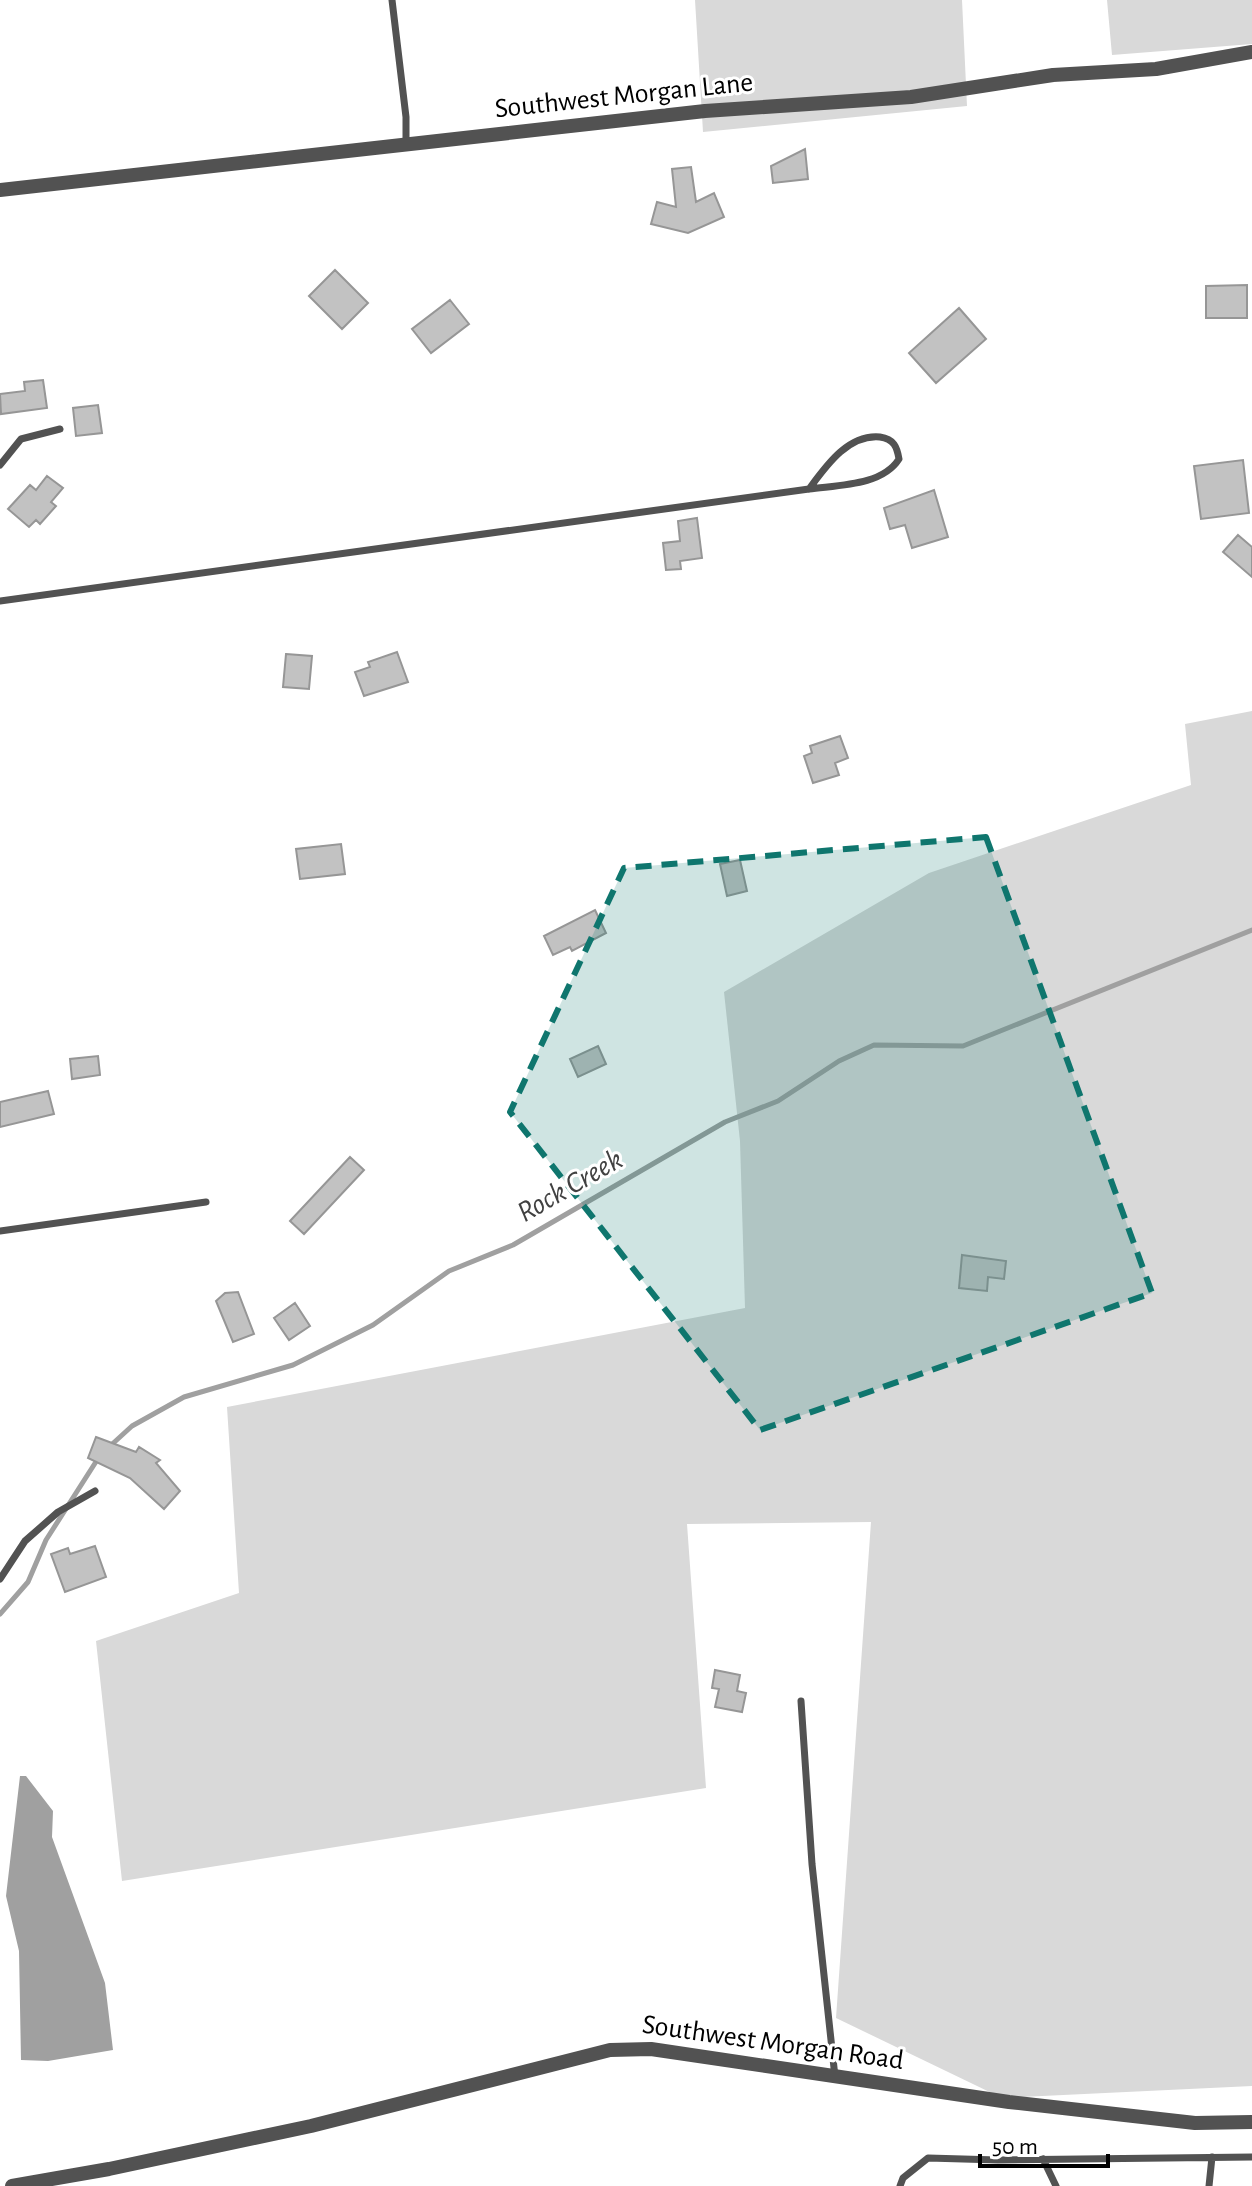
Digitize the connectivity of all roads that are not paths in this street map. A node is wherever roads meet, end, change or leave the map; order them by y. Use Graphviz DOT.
graph roads {
  1 [pos="392,0"];
  2 [pos="1252,52"];
  3 [pos="406,145"];
  4 [pos="0,190"];
  5 [pos="60,429"];
  6 [pos="0,465"];
  7 [pos="809,489"];
  8 [pos="0,601"];
  9 [pos="206,1202"];
  10 [pos="0,1231"];
  11 [pos="95,1491"];
  12 [pos="0,1579"];
  13 [pos="801,1701"];
  14 [pos="835,2077"];
  15 [pos="1252,2122"];
  16 [pos="1212,2157"];
  17 [pos="1252,2157"];
  18 [pos="1043,2159"];
  19 [pos="12,2186"];
  20 [pos="900,2186"];
  21 [pos="1056,2186"];
  22 [pos="1209,2186"];
  1 -- 3 [label="lane"];
  2 -- 3 [label="street, Southwest Morgan Lane"];
  3 -- 4 [label="street, Southwest Morgan Lane"];
  5 -- 6 [label="lane"];
  7 -- 7 [label="lane"];
  7 -- 8 [label="lane"];
  9 -- 10 [label="lane"];
  11 -- 12 [label="lane"];
  13 -- 14 [label="lane"];
  14 -- 15 [label="street, Southwest Morgan Road"];
  14 -- 19 [label="street, Southwest Morgan Road"];
  16 -- 17 [label="lane"];
  16 -- 18 [label="lane"];
  16 -- 22 [label="lane"];
  18 -- 20 [label="lane"];
  18 -- 21 [label="lane"];
}
